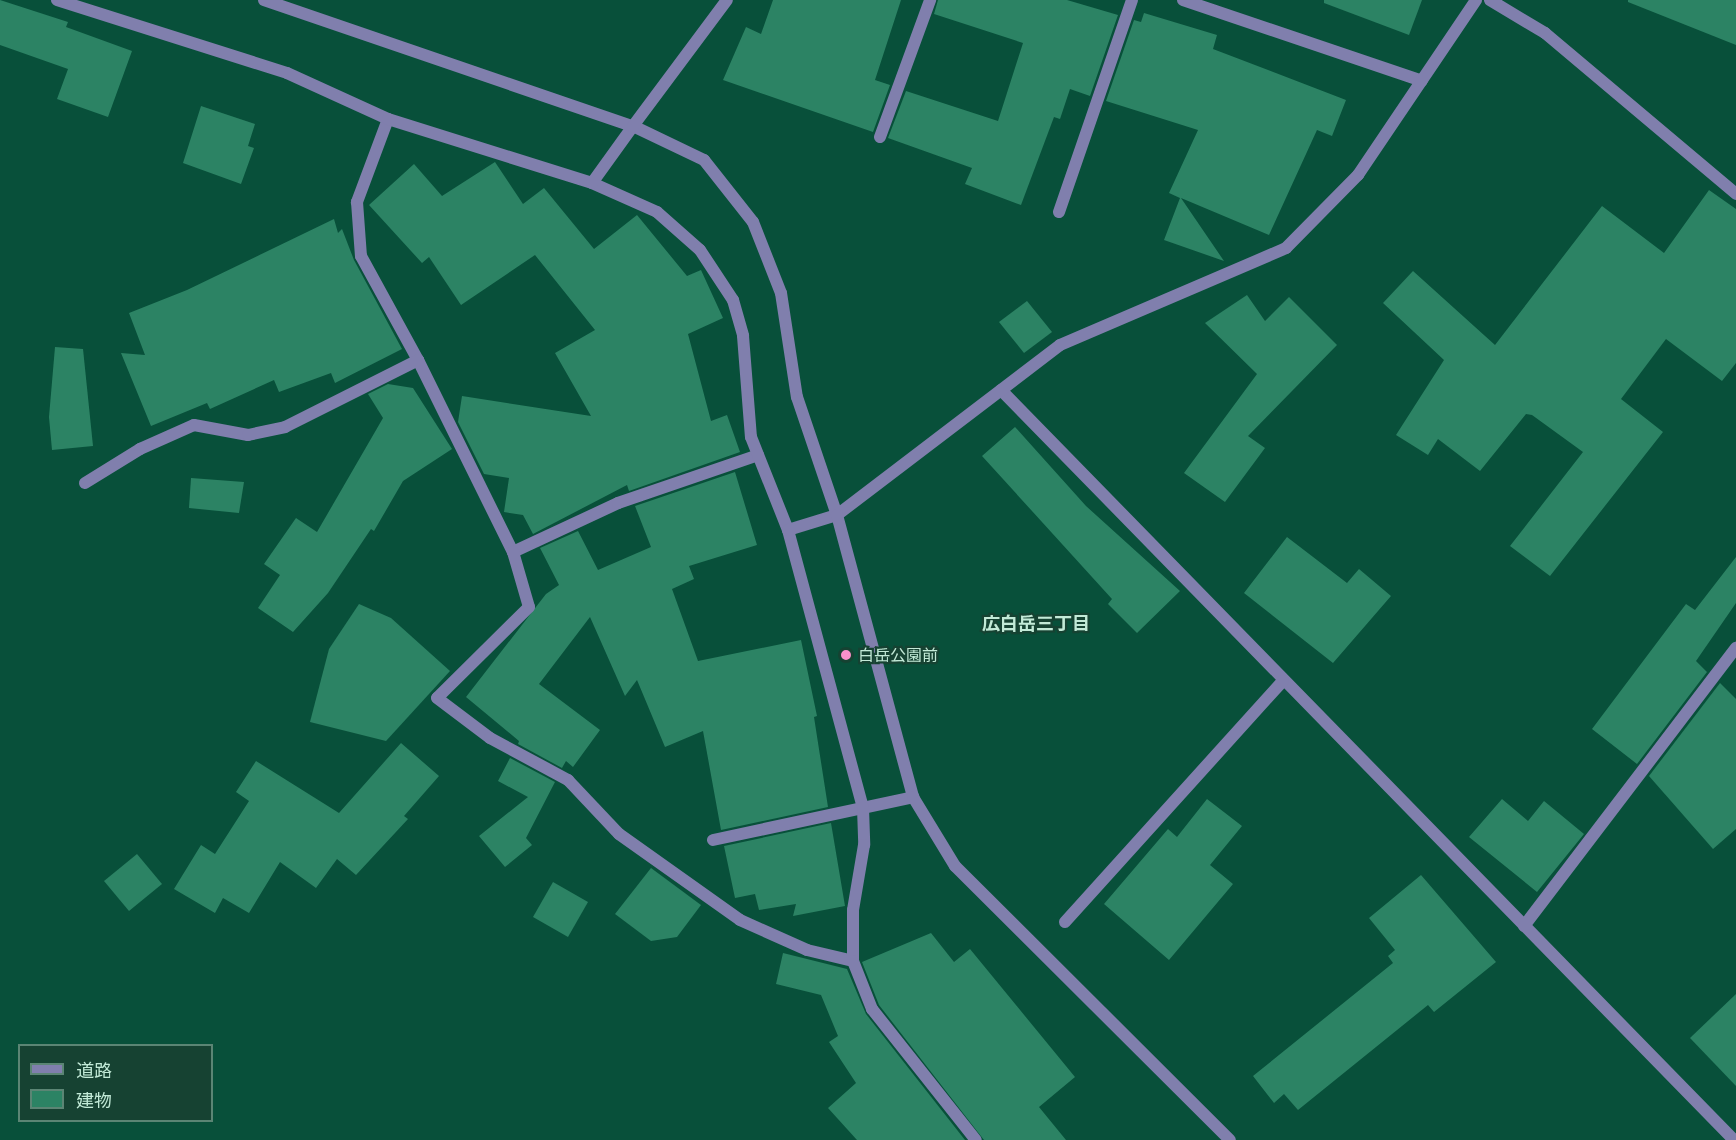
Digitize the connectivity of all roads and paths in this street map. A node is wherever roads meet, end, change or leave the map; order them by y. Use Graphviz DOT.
graph roads {
  1 [pos="57,0"];
  2 [pos="264,0"];
  3 [pos="727,0"];
  4 [pos="930,0"];
  5 [pos="1132,0"];
  6 [pos="1183,0"];
  7 [pos="1476,0"];
  8 [pos="1490,0"];
  9 [pos="1422,81"];
  10 [pos="388,119"];
  11 [pos="633,126"];
  12 [pos="880,137"];
  13 [pos="592,183"];
  14 [pos="1736,194"];
  15 [pos="1059,212"];
  16 [pos="418,360"];
  17 [pos="1001,390"];
  18 [pos="758,454"];
  19 [pos="85,483"];
  20 [pos="837,515"];
  21 [pos="792,529"];
  22 [pos="513,552"];
  23 [pos="1736,648"];
  24 [pos="1283,681"];
  25 [pos="913,797"];
  26 [pos="862,808"];
  27 [pos="713,840"];
  28 [pos="1065,922"];
  29 [pos="1524,926"];
  30 [pos="853,961"];
  31 [pos="976,1140"];
  32 [pos="1230,1140"];
  33 [pos="1734,1140"];
  1 -- 10 [label="street"];
  2 -- 11 [label="street"];
  3 -- 11 [label="street"];
  4 -- 12 [label="street"];
  5 -- 15 [label="street"];
  6 -- 9 [label="street"];
  7 -- 9 [label="street"];
  8 -- 14 [label="street"];
  9 -- 17 [label="street"];
  10 -- 13 [label="street"];
  10 -- 16 [label="street"];
  11 -- 13 [label="street"];
  11 -- 20 [label="street"];
  13 -- 18 [label="street"];
  16 -- 19 [label="street"];
  16 -- 22 [label="street"];
  17 -- 20 [label="street"];
  17 -- 24 [label="street"];
  18 -- 21 [label="street"];
  18 -- 22 [label="street"];
  20 -- 21 [label="street"];
  20 -- 25 [label="street"];
  21 -- 26 [label="street"];
  22 -- 30 [label="street"];
  23 -- 29 [label="street"];
  24 -- 28 [label="street"];
  24 -- 29 [label="street"];
  25 -- 26 [label="street"];
  25 -- 32 [label="street"];
  26 -- 27 [label="street"];
  26 -- 30 [label="street"];
  29 -- 33 [label="street"];
  30 -- 31 [label="street"];
}
